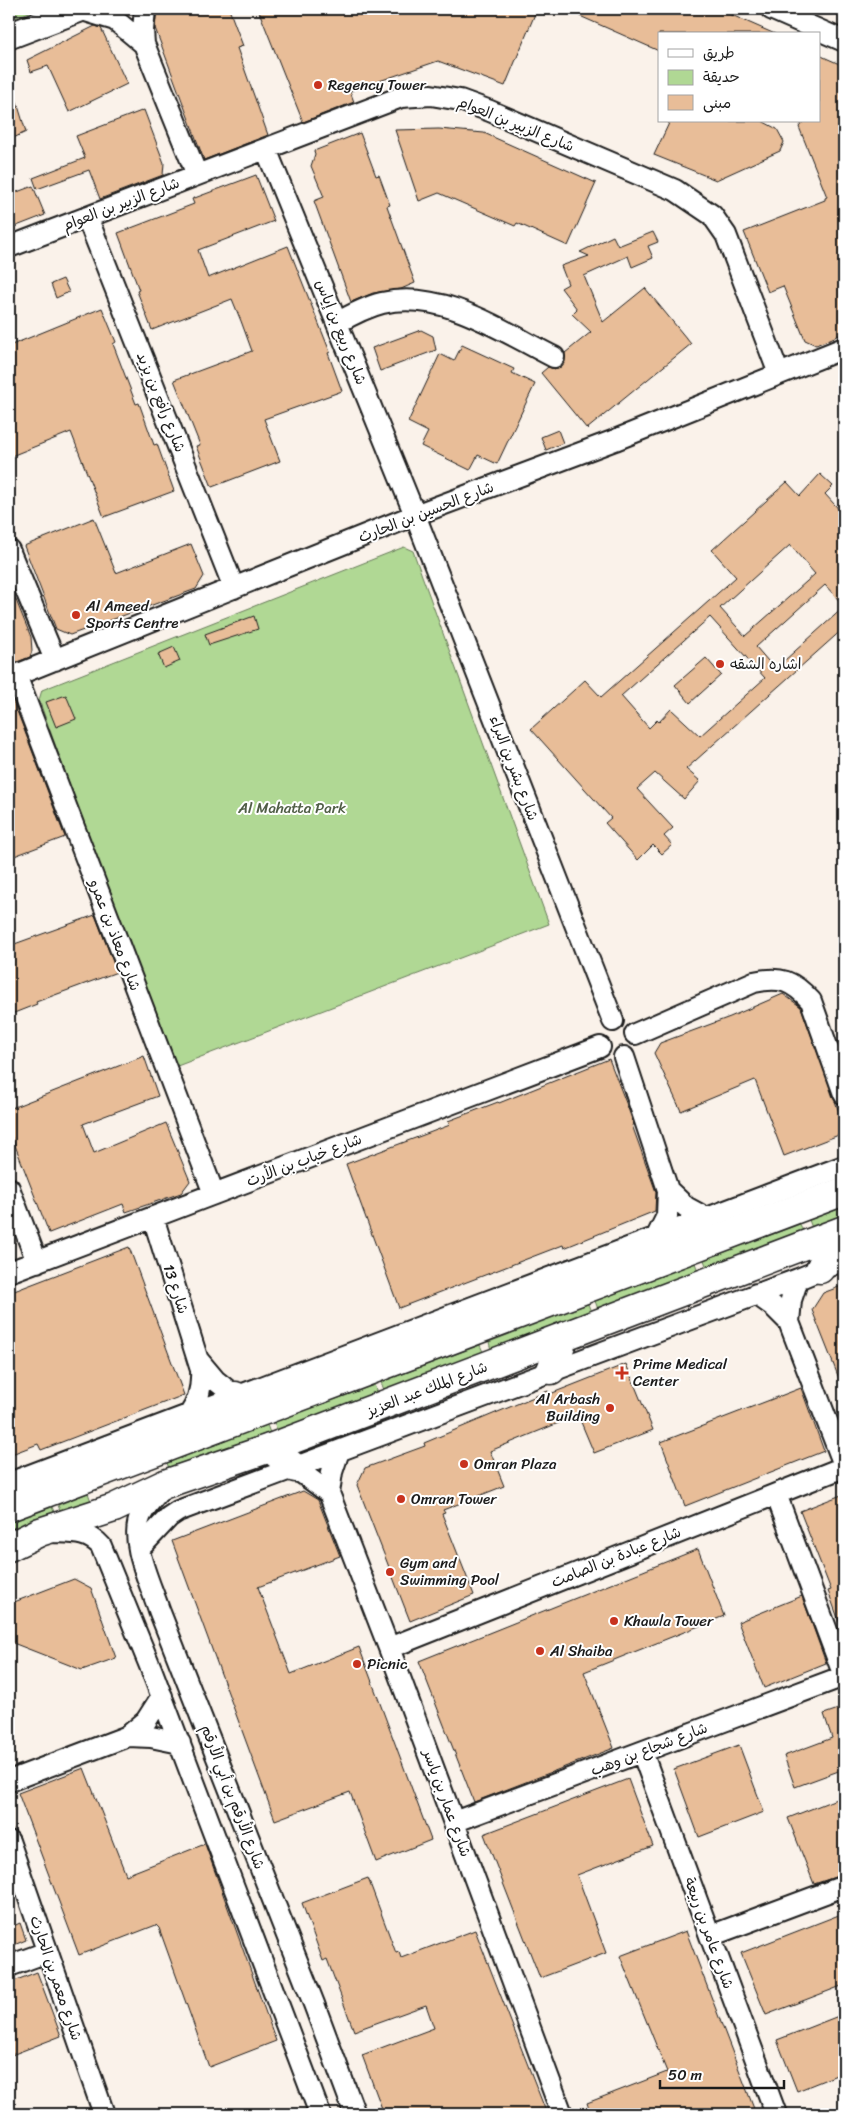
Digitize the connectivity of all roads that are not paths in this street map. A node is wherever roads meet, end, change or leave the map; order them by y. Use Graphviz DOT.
graph roads {
  1 [pos="79,9"];
  2 [pos="145,9"];
  3 [pos="771,9"];
  4 [pos="9,36"];
  5 [pos="844,42"];
  6 [pos="144,44"];
  7 [pos="266,149"];
  8 [pos="197,175"];
  9 [pos="87,217"];
  10 [pos="9,247"];
  11 [pos="337,323"];
  12 [pos="844,348"];
  13 [pos="554,357"];
  14 [pos="779,374"];
  15 [pos="415,515"];
  16 [pos="9,550"];
  17 [pos="234,588"];
  18 [pos="55,660"];
  19 [pos="12,677"];
  20 [pos="613,1022"];
  21 [pos="635,1034"];
  22 [pos="600,1047"];
  23 [pos="624,1057"];
  24 [pos="844,1094"];
  25 [pos="844,1172"];
  26 [pos="9,1188"];
  27 [pos="668,1190"];
  28 [pos="214,1194"];
  29 [pos="153,1217"];
  30 [pos="708,1219"];
  31 [pos="840,1232"];
  32 [pos="656,1238"];
  33 [pos="38,1262"];
  34 [pos="821,1269"];
  35 [pos="9,1272"];
  36 [pos="756,1294"];
  37 [pos="460,1313"];
  38 [pos="789,1322"];
  39 [pos="564,1337"];
  40 [pos="444,1342"];
  41 [pos="199,1361"];
  42 [pos="551,1370"];
  43 [pos="235,1396"];
  44 [pos="266,1410"];
  45 [pos="188,1415"];
  46 [pos="270,1448"];
  47 [pos="339,1451"];
  48 [pos="844,1466"];
  49 [pos="296,1468"];
  50 [pos="9,1483"];
  51 [pos="165,1484"];
  52 [pos="329,1494"];
  53 [pos="776,1494"];
  54 [pos="9,1507"];
  55 [pos="40,1532"];
  56 [pos="9,1547"];
  57 [pos="139,1549"];
  58 [pos="114,1577"];
  59 [pos="159,1610"];
  60 [pos="389,1648"];
  61 [pos="844,1676"];
  62 [pos="162,1696"];
  63 [pos="128,1736"];
  64 [pos="180,1742"];
  65 [pos="642,1752"];
  66 [pos="9,1781"];
  67 [pos="454,1822"];
  68 [pos="9,1841"];
  69 [pos="844,1886"];
  70 [pos="710,1936"];
  71 [pos="48,1952"];
  72 [pos="9,1966"];
  73 [pos="104,2114"];
  74 [pos="320,2114"];
  75 [pos="355,2114"];
  76 [pos="562,2114"];
  77 [pos="776,2114"];
  1 -- 4 [label="main road"];
  1 -- 6 [label="street"];
  2 -- 6 [label="street"];
  3 -- 5 [label="street"];
  6 -- 8 [label="street"];
  7 -- 8 [label="street, شارع الزبير بن العوام"];
  7 -- 11 [label="street, شارع ربيع بن إياس"];
  7 -- 14 [label="street, شارع الزبير بن العوام"];
  8 -- 9 [label="street, شارع الزبير بن العوام"];
  9 -- 10 [label="street, شارع الزبير بن العوام"];
  9 -- 17 [label="street, شارع رافع بن يزيد"];
  11 -- 13 [label="street"];
  11 -- 15 [label="street, شارع ربيع بن إياس"];
  12 -- 14 [label="street, شارع الحسين بن الحارث"];
  14 -- 15 [label="street, شارع الحسين بن الحارث"];
  15 -- 17 [label="street, شارع الحسين بن الحارث"];
  15 -- 20 [label="street, شارع بشر بن البراء"];
  16 -- 18 [label="street"];
  17 -- 18 [label="street, شارع الحسين بن الحارث"];
  18 -- 19 [label="street, شارع الحسين بن الحارث"];
  19 -- 28 [label="street, شارع معاذ بن عمرو"];
  20 -- 21 [label="street"];
  20 -- 22 [label="street"];
  21 -- 23 [label="street"];
  21 -- 24 [label="street"];
  22 -- 23 [label="street"];
  22 -- 28 [label="street, شارع خباب بن الأرت"];
  23 -- 27 [label="street"];
  25 -- 30 [label="street"];
  25 -- 40 [label="highway"];
  26 -- 33 [label="street"];
  27 -- 30 [label="street"];
  27 -- 32 [label="street"];
  28 -- 29 [label="street, شارع خباب بن الأرت"];
  29 -- 33 [label="street, شارع خباب بن الأرت"];
  29 -- 41 [label="street, شارع 13"];
  30 -- 32 [label="street"];
  31 -- 34 [label="highway"];
  31 -- 39 [label="highway, شارع الملك عبد العزيز"];
  32 -- 37 [label="street"];
  33 -- 35 [label="street, شارع خباب بن الأرت"];
  34 -- 36 [label="street, شارع الملك عبد العزيز"];
  34 -- 38 [label="street"];
  36 -- 38 [label="street"];
  36 -- 42 [label="street, شارع الملك عبد العزيز"];
  37 -- 40 [label="highway"];
  37 -- 43 [label="street"];
  38 -- 48 [label="street"];
  39 -- 42 [label="highway"];
  39 -- 46 [label="highway, شارع الملك عبد العزيز"];
  40 -- 44 [label="highway"];
  41 -- 43 [label="street, شارع 13"];
  41 -- 45 [label="street, شارع 13"];
  42 -- 47 [label="street, شارع الملك عبد العزيز"];
  43 -- 44 [label="highway"];
  43 -- 45 [label="street"];
  44 -- 54 [label="highway"];
  45 -- 50 [label="street"];
  46 -- 49 [label="highway"];
  46 -- 51 [label="highway, شارع الملك عبد العزيز"];
  47 -- 49 [label="street, شارع الملك عبد العزيز"];
  47 -- 52 [label="street"];
  48 -- 53 [label="street, شارع عبادة بن الصامت"];
  49 -- 52 [label="street"];
  49 -- 57 [label="street, شارع الملك عبد العزيز"];
  51 -- 55 [label="highway, شارع الملك عبد العزيز"];
  51 -- 57 [label="street, شارع الأرقم بن أبي الأرقم"];
  52 -- 60 [label="street, شارع عمار بن ياسر"];
  53 -- 60 [label="street, شارع عبادة بن الصامت"];
  53 -- 61 [label="street"];
  55 -- 56 [label="highway, شارع الملك عبد العزيز"];
  55 -- 58 [label="street, شارع الأرقم بن أبي الأرقم"];
  57 -- 59 [label="street, شارع الأرقم بن أبي الأرقم"];
  58 -- 59 [label="street"];
  58 -- 62 [label="street, شارع الأرقم بن أبي الأرقم"];
  59 -- 75 [label="street, شارع الأرقم بن أبي الأرقم"];
  60 -- 67 [label="street, شارع عمار بن ياسر"];
  61 -- 65 [label="street, شارع شجاع بن وهب"];
  62 -- 63 [label="street"];
  62 -- 64 [label="street, شارع الأرقم بن أبي الأرقم"];
  63 -- 64 [label="street"];
  63 -- 66 [label="street"];
  64 -- 74 [label="street, شارع الأرقم بن أبي الأرقم"];
  65 -- 67 [label="street, شارع شجاع بن وهب"];
  65 -- 70 [label="street, شارع عامر بن ربيعة"];
  67 -- 76 [label="street, شارع عمار بن ياسر"];
  68 -- 71 [label="street, شارع معمر بن الحارث"];
  69 -- 70 [label="street"];
  70 -- 77 [label="street, شارع عامر بن ربيعة"];
  71 -- 72 [label="street"];
  71 -- 73 [label="street, شارع معمر بن الحارث"];
}
